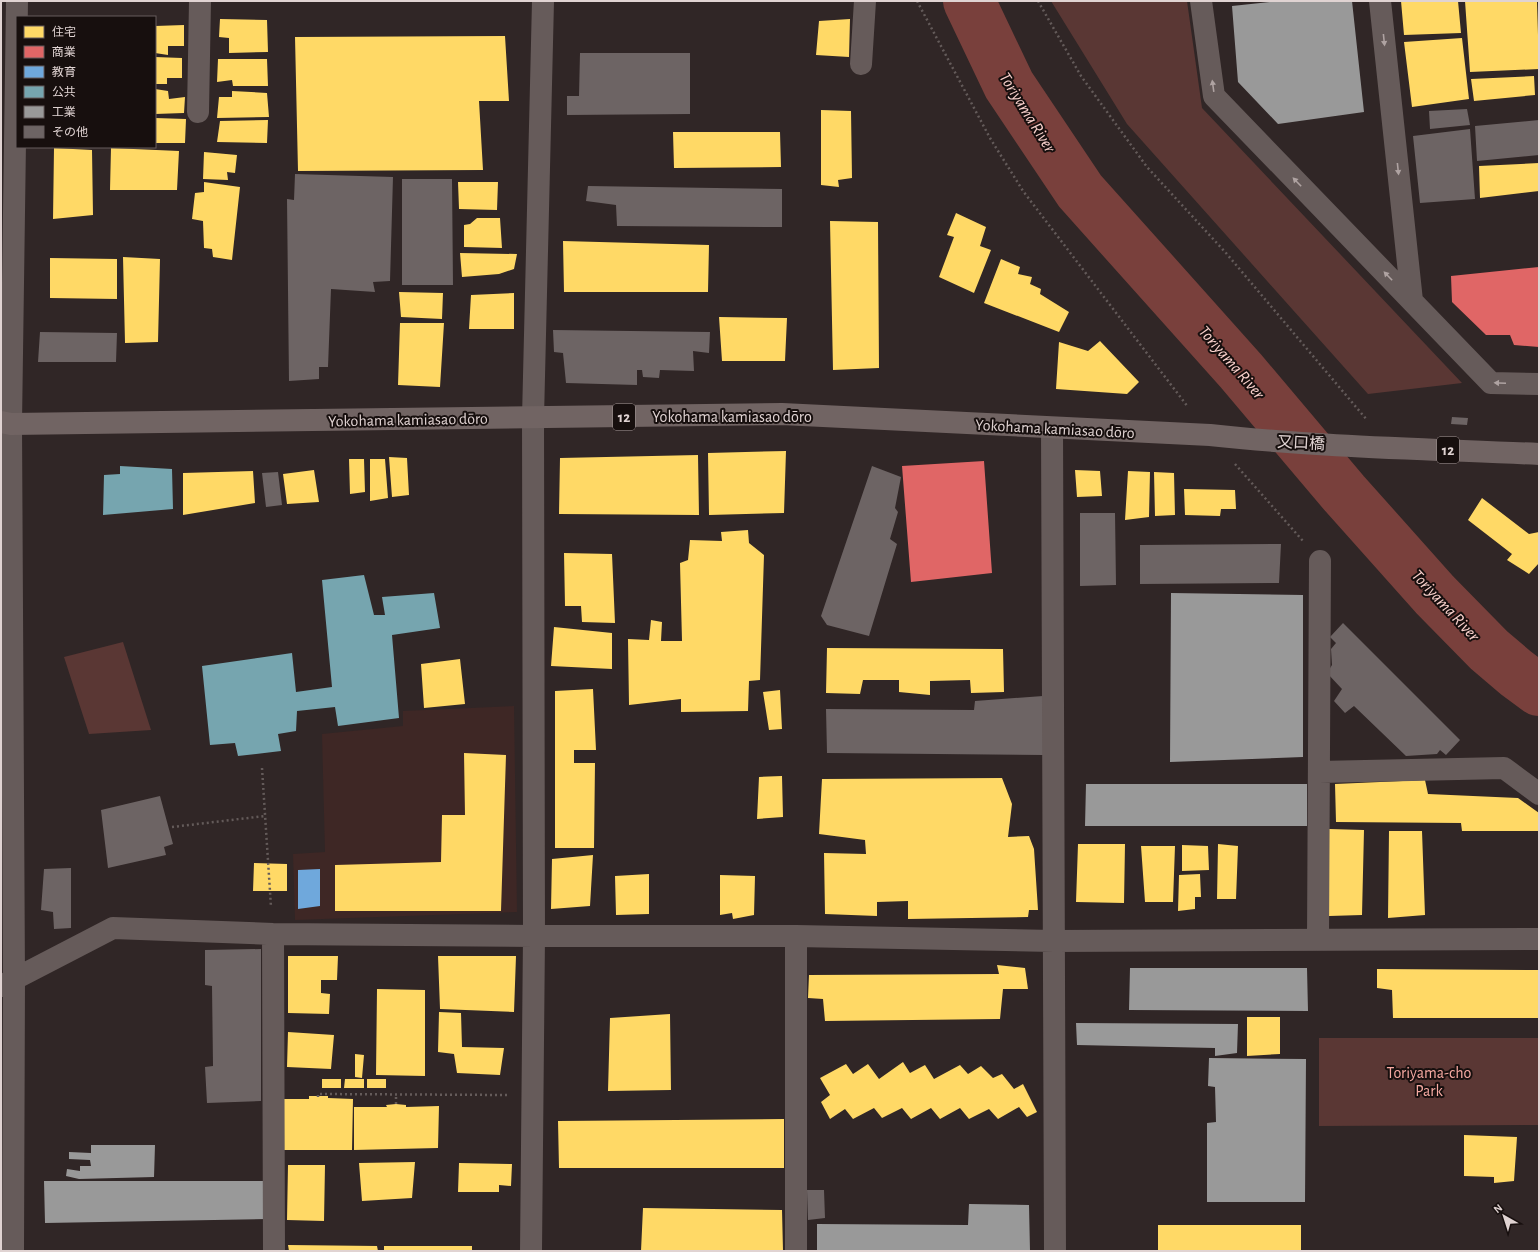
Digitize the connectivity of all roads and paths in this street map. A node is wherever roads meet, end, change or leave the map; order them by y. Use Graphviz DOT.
graph roads {
  1 [pos="17,1"];
  2 [pos="200,1"];
  3 [pos="542,1"];
  4 [pos="865,1"];
  5 [pos="917,1"];
  6 [pos="1038,1"];
  7 [pos="1201,1"];
  8 [pos="1380,1"];
  9 [pos="17,16"];
  10 [pos="16,39"];
  11 [pos="861,64"];
  12 [pos="198,112"];
  13 [pos="1412,301"];
  14 [pos="1539,384"];
  15 [pos="533,418"];
  16 [pos="6,423"];
  17 [pos="1052,428"];
  18 [pos="1210,435"];
  19 [pos="1246,439"];
  20 [pos="1391,447"];
  21 [pos="1539,454"];
  22 [pos="1320,561"];
  23 [pos="262,768"];
  24 [pos="1319,772"];
  25 [pos="1539,794"];
  26 [pos="265,816"];
  27 [pos="172,826"];
  28 [pos="270,891"];
  29 [pos="273,934"];
  30 [pos="534,936"];
  31 [pos="796,936"];
  32 [pos="1318,939"];
  33 [pos="1539,939"];
  34 [pos="1054,941"];
  35 [pos="8,983"];
  36 [pos="396,1094"];
  37 [pos="505,1094"];
  38 [pos="318,1097"];
  39 [pos="396,1104"];
  40 [pos="13,1251"];
  41 [pos="274,1251"];
  42 [pos="531,1251"];
  43 [pos="796,1251"];
  44 [pos="1055,1251"];
  1 -- 9 [label="street"];
  2 -- 12 [label="street"];
  3 -- 15 [label="street"];
  4 -- 11 [label="street"];
  5 -- 18 [label="path"];
  6 -- 20 [label="path"];
  13 -- 7 [label="street, one-way"];
  8 -- 13 [label="street, one-way"];
  10 -- 16 [label="street"];
  14 -- 13 [label="street, one-way"];
  15 -- 16 [label="main road, Yokohama kamiasao dōro / 12"];
  15 -- 17 [label="main road, Yokohama kamiasao dōro / 12"];
  15 -- 30 [label="street"];
  16 -- 35 [label="street"];
  17 -- 18 [label="main road, Yokohama kamiasao dōro / 12"];
  17 -- 34 [label="street"];
  18 -- 19 [label="main road, Yokohama kamiasao dōro / 12"];
  18 -- 22 [label="path"];
  19 -- 20 [label="main road, 又口橋 / 12"];
  20 -- 21 [label="main road, 12"];
  22 -- 24 [label="street"];
  23 -- 26 [label="path"];
  24 -- 25 [label="street"];
  24 -- 32 [label="street"];
  26 -- 27 [label="path"];
  26 -- 28 [label="path"];
  29 -- 30 [label="street"];
  29 -- 35 [label="street"];
  29 -- 41 [label="street"];
  30 -- 31 [label="street"];
  30 -- 42 [label="street"];
  31 -- 34 [label="street"];
  31 -- 43 [label="street"];
  32 -- 33 [label="street"];
  32 -- 34 [label="street"];
  34 -- 44 [label="street"];
  35 -- 40 [label="street"];
  36 -- 37 [label="path"];
  36 -- 38 [label="path"];
  36 -- 39 [label="path"];
}
